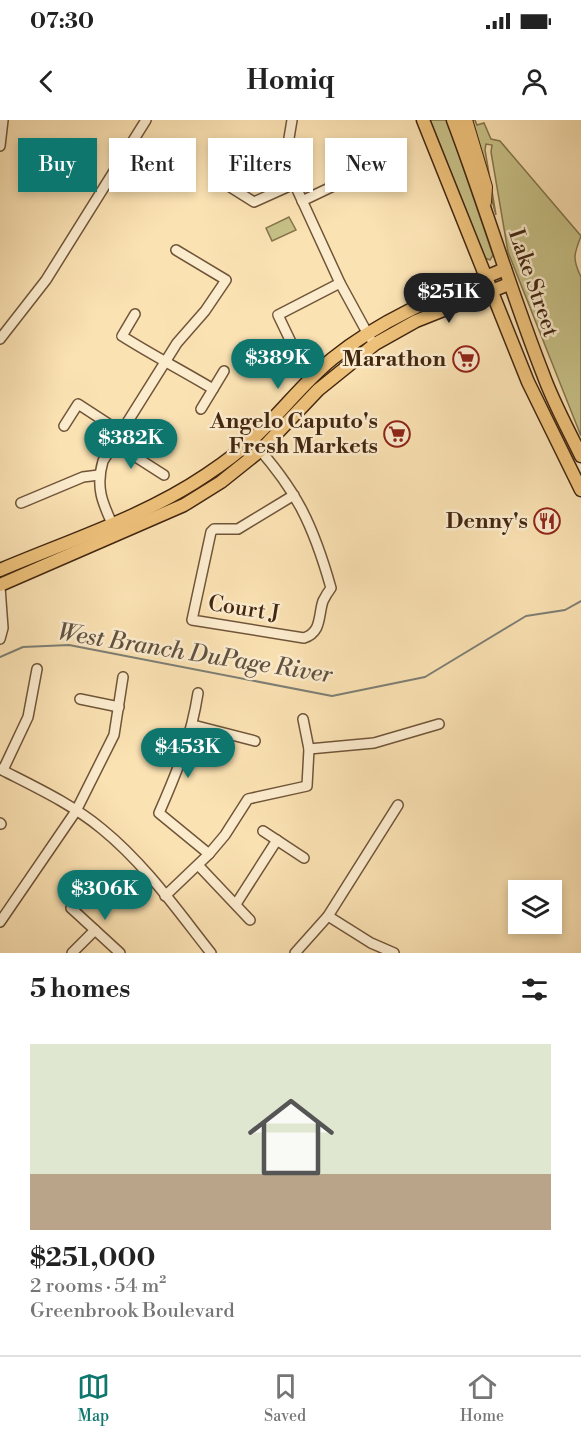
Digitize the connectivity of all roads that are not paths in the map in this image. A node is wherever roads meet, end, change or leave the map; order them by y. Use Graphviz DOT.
graph roads {
  1 [pos="3,120"];
  2 [pos="146,120"];
  3 [pos="292,120"];
  4 [pos="423,120"];
  5 [pos="453,120"];
  6 [pos="465,120"];
  7 [pos="289,138"];
  8 [pos="0,146"];
  9 [pos="325,190"];
  10 [pos="238,192"];
  11 [pos="276,192"];
  12 [pos="298,192"];
  13 [pos="302,201"];
  14 [pos="484,202"];
  15 [pos="176,250"];
  16 [pos="505,269"];
  17 [pos="485,278"];
  18 [pos="340,283"];
  19 [pos="509,284"];
  20 [pos="490,291"];
  21 [pos="135,314"];
  22 [pos="367,333"];
  23 [pos="0,338"];
  24 [pos="375,344"];
  25 [pos="300,361"];
  26 [pos="165,362"];
  27 [pos="224,371"];
  28 [pos="213,389"];
  29 [pos="201,409"];
  30 [pos="64,426"];
  31 [pos="121,432"];
  32 [pos="252,440"];
  33 [pos="114,443"];
  34 [pos="261,450"];
  35 [pos="581,456"];
  36 [pos="99,475"];
  37 [pos="164,475"];
  38 [pos="581,490"];
  39 [pos="294,495"];
  40 [pos="21,502"];
  41 [pos="112,523"];
  42 [pos="118,536"];
  43 [pos="0,570"];
  44 [pos="0,586"];
  45 [pos="0,639"];
  46 [pos="37,669"];
  47 [pos="123,677"];
  48 [pos="198,693"];
  49 [pos="80,699"];
  50 [pos="119,707"];
  51 [pos="303,719"];
  52 [pos="440,724"];
  53 [pos="193,725"];
  54 [pos="255,741"];
  55 [pos="309,749"];
  56 [pos="2,770"];
  57 [pos="398,805"];
  58 [pos="76,811"];
  59 [pos="263,831"];
  60 [pos="277,840"];
  61 [pos="209,854"];
  62 [pos="304,858"];
  63 [pos="198,865"];
  64 [pos="165,896"];
  65 [pos="236,904"];
  66 [pos="71,908"];
  67 [pos="328,916"];
  68 [pos="250,920"];
  69 [pos="0,922"];
  70 [pos="95,930"];
  71 [pos="209,952"];
  72 [pos="72,953"];
  73 [pos="120,953"];
  74 [pos="295,953"];
  75 [pos="393,953"];
  1 -- 8 [label="street"];
  2 -- 23 [label="street"];
  3 -- 7 [label="street"];
  4 -- 17 [label="main road, Lake Street"];
  5 -- 14 [label="main road, Lake Street"];
  6 -- 14 [label="highway"];
  9 -- 13 [label="street"];
  10 -- 11 [label="street"];
  12 -- 13 [label="street"];
  13 -- 18 [label="street"];
  14 -- 16 [label="main road, Lake Street"];
  15 -- 26 [label="street"];
  16 -- 17 [label="main road"];
  16 -- 19 [label="main road, Lake Street"];
  17 -- 20 [label="main road, Lake Street"];
  17 -- 22 [label="main road"];
  18 -- 22 [label="street"];
  18 -- 25 [label="street"];
  19 -- 20 [label="main road"];
  19 -- 35 [label="main road, Lake Street"];
  20 -- 24 [label="main road"];
  20 -- 38 [label="main road, Lake Street"];
  21 -- 26 [label="street"];
  22 -- 24 [label="street"];
  22 -- 32 [label="main road"];
  24 -- 34 [label="main road"];
  26 -- 28 [label="street"];
  26 -- 31 [label="street"];
  27 -- 28 [label="street"];
  28 -- 29 [label="street"];
  30 -- 31 [label="street"];
  31 -- 33 [label="street"];
  32 -- 34 [label="street"];
  32 -- 41 [label="main road"];
  33 -- 36 [label="street"];
  33 -- 37 [label="street"];
  34 -- 39 [label="street"];
  34 -- 42 [label="main road"];
  36 -- 40 [label="street"];
  36 -- 41 [label="street"];
  39 -- 39 [label="street, Court J"];
  41 -- 42 [label="street"];
  41 -- 43 [label="main road"];
  42 -- 44 [label="main road"];
  44 -- 45 [label="street"];
  46 -- 56 [label="street"];
  47 -- 50 [label="street"];
  48 -- 53 [label="street"];
  49 -- 50 [label="street"];
  50 -- 58 [label="street"];
  51 -- 55 [label="street"];
  52 -- 55 [label="street"];
  53 -- 54 [label="street"];
  53 -- 61 [label="street"];
  55 -- 61 [label="street"];
  56 -- 58 [label="street"];
  57 -- 67 [label="street"];
  58 -- 64 [label="street"];
  58 -- 69 [label="street"];
  59 -- 60 [label="street"];
  60 -- 62 [label="street"];
  60 -- 65 [label="street"];
  61 -- 63 [label="street"];
  63 -- 64 [label="street"];
  63 -- 65 [label="street"];
  64 -- 71 [label="street"];
  65 -- 68 [label="street"];
  66 -- 70 [label="street"];
  67 -- 74 [label="street"];
  67 -- 75 [label="street"];
  70 -- 72 [label="street"];
  70 -- 73 [label="street"];
}
